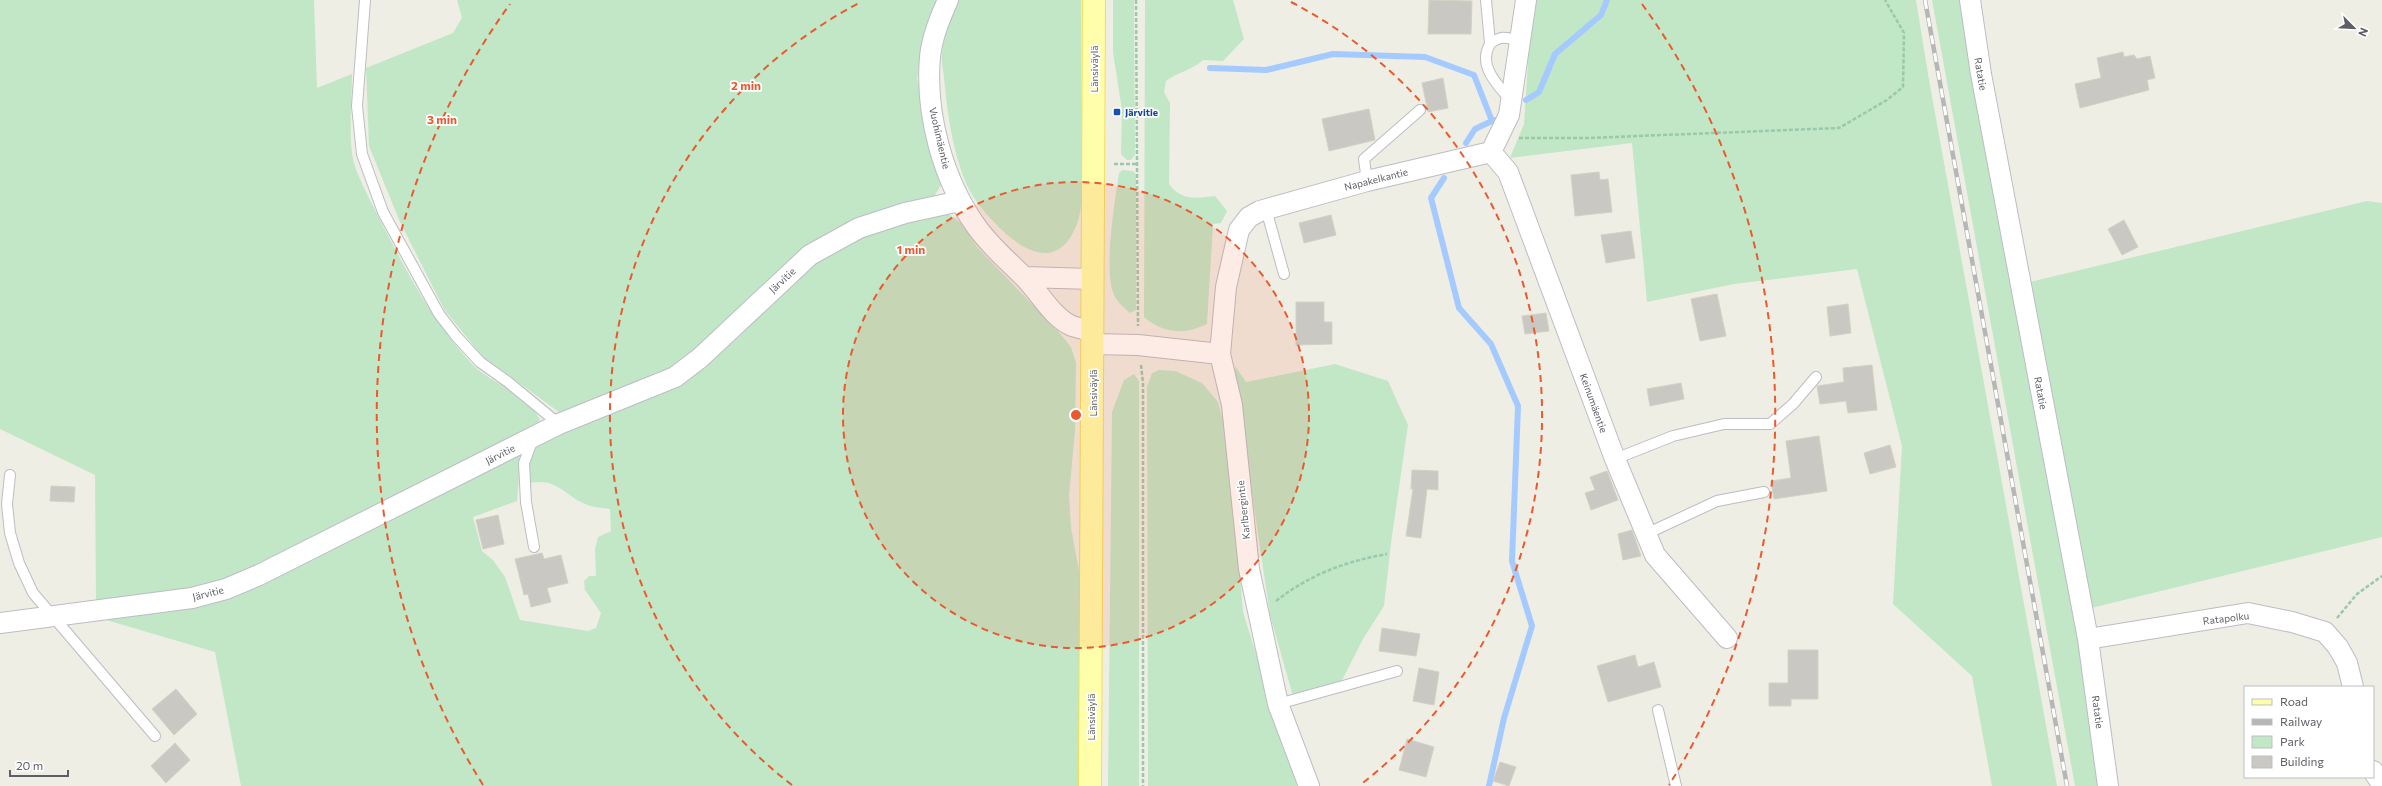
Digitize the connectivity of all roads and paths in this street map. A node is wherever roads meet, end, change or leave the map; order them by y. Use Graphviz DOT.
graph roads {
  1 [pos="365,0"];
  2 [pos="948,0"];
  3 [pos="1094,0"];
  4 [pos="1136,0"];
  5 [pos="1486,0"];
  6 [pos="1526,0"];
  7 [pos="1885,0"];
  8 [pos="1970,0"];
  9 [pos="1520,40"];
  10 [pos="1490,43"];
  11 [pos="1511,101"];
  12 [pos="1420,110"];
  13 [pos="1495,145"];
  14 [pos="1367,181"];
  15 [pos="960,201"];
  16 [pos="1266,209"];
  17 [pos="1284,274"];
  18 [pos="1024,277"];
  19 [pos="1093,279"];
  20 [pos="1093,338"];
  21 [pos="1138,345"];
  22 [pos="1220,354"];
  23 [pos="1816,377"];
  24 [pos="559,424"];
  25 [pos="533,437"];
  26 [pos="1615,459"];
  27 [pos="10,475"];
  28 [pos="1764,492"];
  29 [pos="1646,534"];
  30 [pos="534,547"];
  31 [pos="1387,554"];
  32 [pos="2382,576"];
  33 [pos="52,614"];
  34 [pos="1259,614"];
  35 [pos="0,623"];
  36 [pos="2325,632"];
  37 [pos="1727,638"];
  38 [pos="2088,639"];
  39 [pos="1397,671"];
  40 [pos="2353,686"];
  41 [pos="1278,704"];
  42 [pos="1658,710"];
  43 [pos="155,736"];
  44 [pos="2374,772"];
  45 [pos="2382,784"];
  46 [pos="1090,786"];
  47 [pos="1143,786"];
  48 [pos="1309,786"];
  49 [pos="1676,786"];
  50 [pos="2110,786"];
  1 -- 24 [label="lane"];
  2 -- 15 [label="street, Vuohimäentie"];
  3 -- 19 [label="main road, Länsiväylä"];
  4 -- 21 [label="path"];
  5 -- 10 [label="lane"];
  6 -- 9 [label="street"];
  7 -- 13 [label="path"];
  8 -- 38 [label="street, Ratatie"];
  9 -- 10 [label="lane"];
  9 -- 11 [label="street"];
  10 -- 11 [label="lane"];
  11 -- 13 [label="street"];
  12 -- 14 [label="lane"];
  13 -- 14 [label="street, Napakelkantie"];
  13 -- 26 [label="street, Keinumäentie"];
  14 -- 16 [label="street, Napakelkantie"];
  15 -- 18 [label="street, Vuohimäentie"];
  15 -- 24 [label="street, Järvitie"];
  16 -- 17 [label="lane"];
  16 -- 22 [label="street, Napakelkantie"];
  18 -- 19 [label="street"];
  18 -- 20 [label="street, Vuohimäentie"];
  19 -- 20 [label="main road, Länsiväylä"];
  20 -- 21 [label="street"];
  20 -- 46 [label="main road, Länsiväylä"];
  21 -- 22 [label="street"];
  21 -- 47 [label="path"];
  22 -- 34 [label="street, Karlbergintie"];
  23 -- 26 [label="lane"];
  24 -- 25 [label="street, Järvitie"];
  25 -- 30 [label="lane"];
  25 -- 33 [label="street, Järvitie"];
  26 -- 29 [label="street, Keinumäentie"];
  27 -- 33 [label="lane"];
  28 -- 29 [label="lane"];
  29 -- 37 [label="street, Keinumäentie"];
  31 -- 34 [label="path"];
  32 -- 36 [label="path"];
  33 -- 35 [label="street, Järvitie"];
  33 -- 43 [label="lane"];
  34 -- 41 [label="street, Karlbergintie"];
  36 -- 38 [label="street, Ratapolku"];
  36 -- 40 [label="street"];
  38 -- 50 [label="street, Ratatie"];
  39 -- 41 [label="lane"];
  41 -- 48 [label="street, Karlbergintie"];
  42 -- 49 [label="lane"];
  44 -- 45 [label="street"];
}
